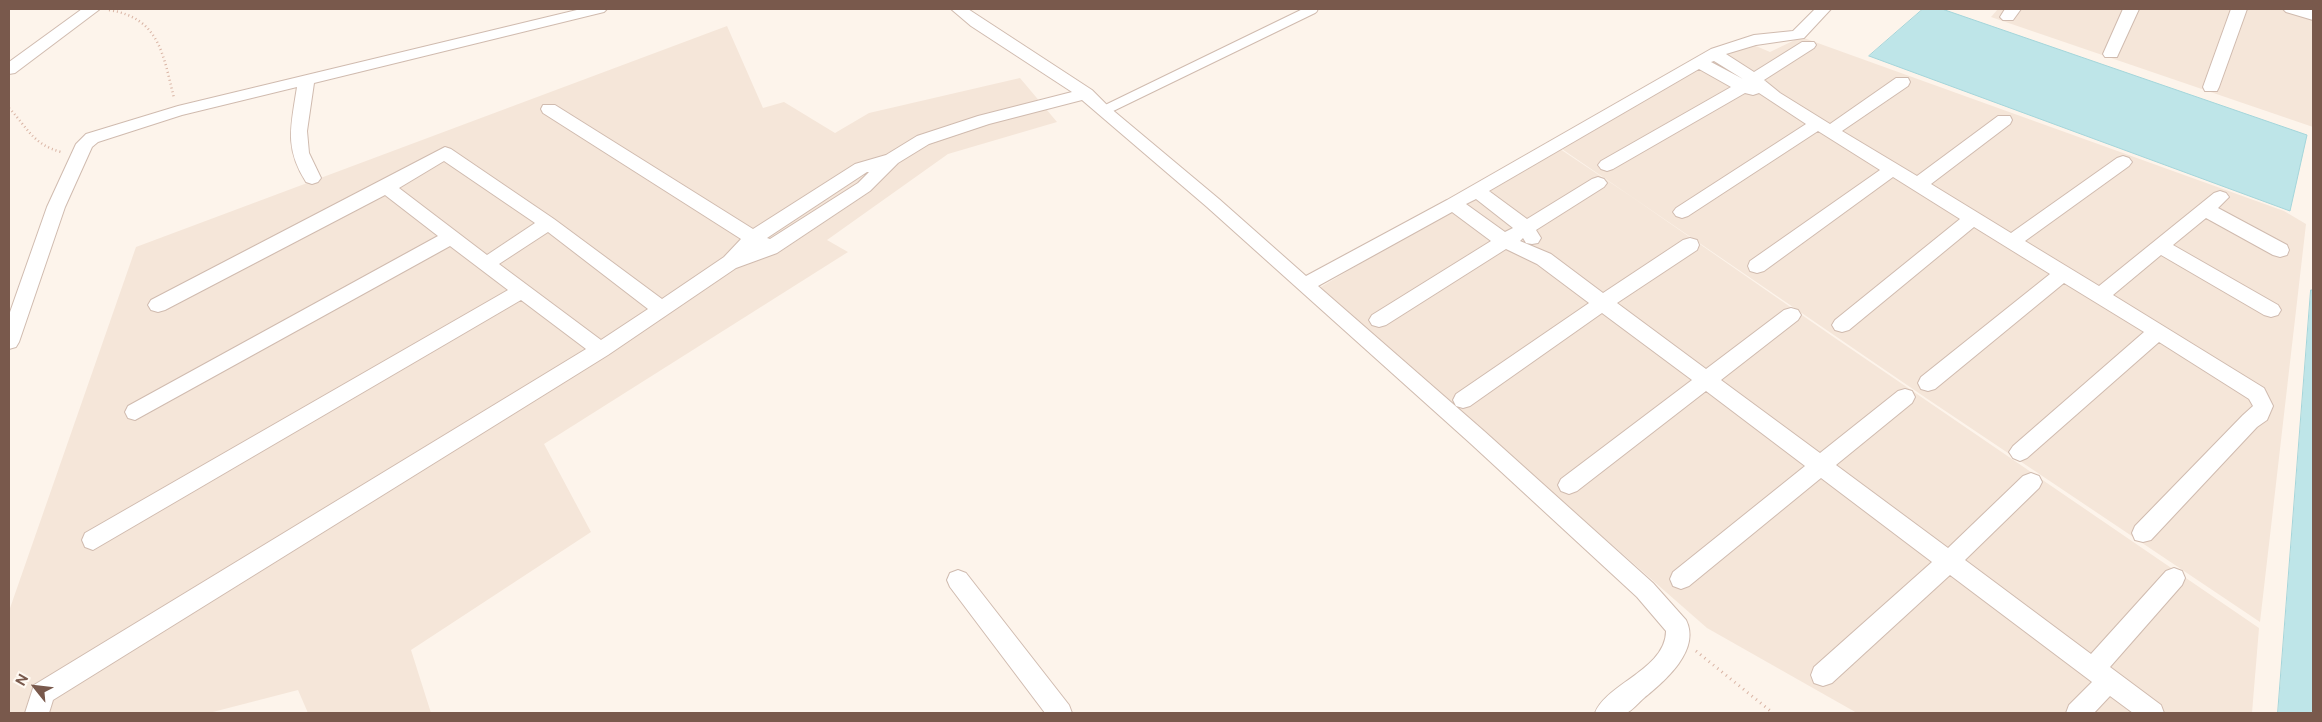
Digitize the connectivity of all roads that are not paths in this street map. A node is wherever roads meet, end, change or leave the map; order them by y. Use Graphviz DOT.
graph roads {
  1 [pos="93,9"];
  2 [pos="599,9"];
  3 [pos="959,9"];
  4 [pos="1313,9"];
  5 [pos="1823,9"];
  6 [pos="2131,9"];
  7 [pos="2239,9"];
  8 [pos="2291,9"];
  9 [pos="2313,16"];
  10 [pos="1808,45"];
  11 [pos="2111,54"];
  12 [pos="1706,58"];
  13 [pos="9,69"];
  14 [pos="306,81"];
  15 [pos="1902,82"];
  16 [pos="1749,83"];
  17 [pos="2211,87"];
  18 [pos="1086,94"];
  19 [pos="549,109"];
  20 [pos="1103,111"];
  21 [pos="2004,120"];
  22 [pos="1824,127"];
  23 [pos="892,159"];
  24 [pos="2123,162"];
  25 [pos="1607,165"];
  26 [pos="1893,169"];
  27 [pos="312,178"];
  28 [pos="1598,183"];
  29 [pos="1919,184"];
  30 [pos="386,187"];
  31 [pos="1476,190"];
  32 [pos="2220,197"];
  33 [pos="1453,204"];
  34 [pos="2205,209"];
  35 [pos="1682,212"];
  36 [pos="1974,217"];
  37 [pos="548,223"];
  38 [pos="1526,228"];
  39 [pos="754,237"];
  40 [pos="450,238"];
  41 [pos="1504,241"];
  42 [pos="2013,241"];
  43 [pos="1690,245"];
  44 [pos="2161,247"];
  45 [pos="770,248"];
  46 [pos="2280,250"];
  47 [pos="1544,259"];
  48 [pos="731,262"];
  49 [pos="486,264"];
  50 [pos="1757,266"];
  51 [pos="2063,273"];
  52 [pos="1304,286"];
  53 [pos="522,290"];
  54 [pos="2099,296"];
  55 [pos="1601,304"];
  56 [pos="158,305"];
  57 [pos="662,309"];
  58 [pos="2271,310"];
  59 [pos="1791,315"];
  60 [pos="1379,320"];
  61 [pos="1842,325"];
  62 [pos="2157,332"];
  63 [pos="9,342"];
  64 [pos="601,350"];
  65 [pos="1704,381"];
  66 [pos="1928,383"];
  67 [pos="1905,397"];
  68 [pos="1463,400"];
  69 [pos="135,412"];
  70 [pos="2020,452"];
  71 [pos="1820,467"];
  72 [pos="2031,482"];
  73 [pos="1569,485"];
  74 [pos="2143,533"];
  75 [pos="93,540"];
  76 [pos="1948,562"];
  77 [pos="2174,578"];
  78 [pos="958,580"];
  79 [pos="1681,580"];
  80 [pos="1824,674"];
  81 [pos="2101,675"];
  82 [pos="37,713"];
  83 [pos="1060,713"];
  84 [pos="1608,713"];
  85 [pos="2078,713"];
  86 [pos="2152,713"];
  1 -- 13 [label="street"];
  2 -- 14 [label="street"];
  3 -- 18 [label="street"];
  4 -- 20 [label="lane"];
  5 -- 12 [label="street"];
  6 -- 11 [label="street"];
  7 -- 17 [label="street"];
  8 -- 9 [label="street"];
  10 -- 16 [label="street"];
  12 -- 16 [label="street"];
  12 -- 31 [label="street"];
  14 -- 27 [label="street"];
  14 -- 63 [label="street"];
  15 -- 22 [label="street"];
  16 -- 22 [label="street"];
  16 -- 25 [label="street"];
  18 -- 20 [label="street"];
  18 -- 23 [label="street"];
  19 -- 39 [label="street"];
  20 -- 52 [label="street"];
  21 -- 29 [label="street"];
  22 -- 26 [label="street"];
  22 -- 35 [label="street"];
  23 -- 39 [label="street"];
  23 -- 45 [label="street"];
  24 -- 42 [label="street"];
  26 -- 29 [label="street"];
  26 -- 50 [label="street"];
  28 -- 38 [label="street"];
  29 -- 36 [label="street"];
  30 -- 37 [label="street"];
  30 -- 40 [label="street"];
  30 -- 56 [label="street"];
  31 -- 33 [label="street"];
  31 -- 38 [label="street"];
  32 -- 34 [label="street"];
  33 -- 41 [label="street"];
  33 -- 52 [label="street"];
  34 -- 44 [label="street"];
  34 -- 46 [label="street"];
  36 -- 42 [label="street"];
  36 -- 61 [label="street"];
  37 -- 49 [label="street"];
  37 -- 57 [label="street"];
  38 -- 41 [label="street"];
  38 -- 47 [label="street"];
  39 -- 45 [label="street"];
  39 -- 48 [label="street"];
  40 -- 49 [label="street"];
  40 -- 69 [label="street"];
  41 -- 47 [label="street"];
  41 -- 60 [label="street"];
  42 -- 51 [label="street"];
  43 -- 55 [label="street"];
  44 -- 54 [label="street"];
  44 -- 58 [label="street"];
  45 -- 48 [label="street"];
  47 -- 55 [label="street"];
  48 -- 57 [label="street"];
  49 -- 53 [label="street"];
  51 -- 54 [label="street"];
  51 -- 66 [label="street"];
  52 -- 84 [label="street"];
  53 -- 64 [label="street"];
  53 -- 75 [label="street"];
  54 -- 62 [label="street"];
  55 -- 65 [label="street"];
  55 -- 68 [label="street"];
  57 -- 64 [label="street"];
  59 -- 65 [label="street"];
  62 -- 70 [label="street"];
  62 -- 74 [label="street"];
  64 -- 82 [label="street"];
  65 -- 71 [label="street"];
  65 -- 73 [label="street"];
  67 -- 71 [label="street"];
  71 -- 76 [label="street"];
  71 -- 79 [label="street"];
  72 -- 76 [label="street"];
  76 -- 80 [label="street"];
  76 -- 81 [label="street"];
  77 -- 81 [label="street"];
  78 -- 83 [label="street"];
  81 -- 85 [label="street"];
  81 -- 86 [label="street"];
}
